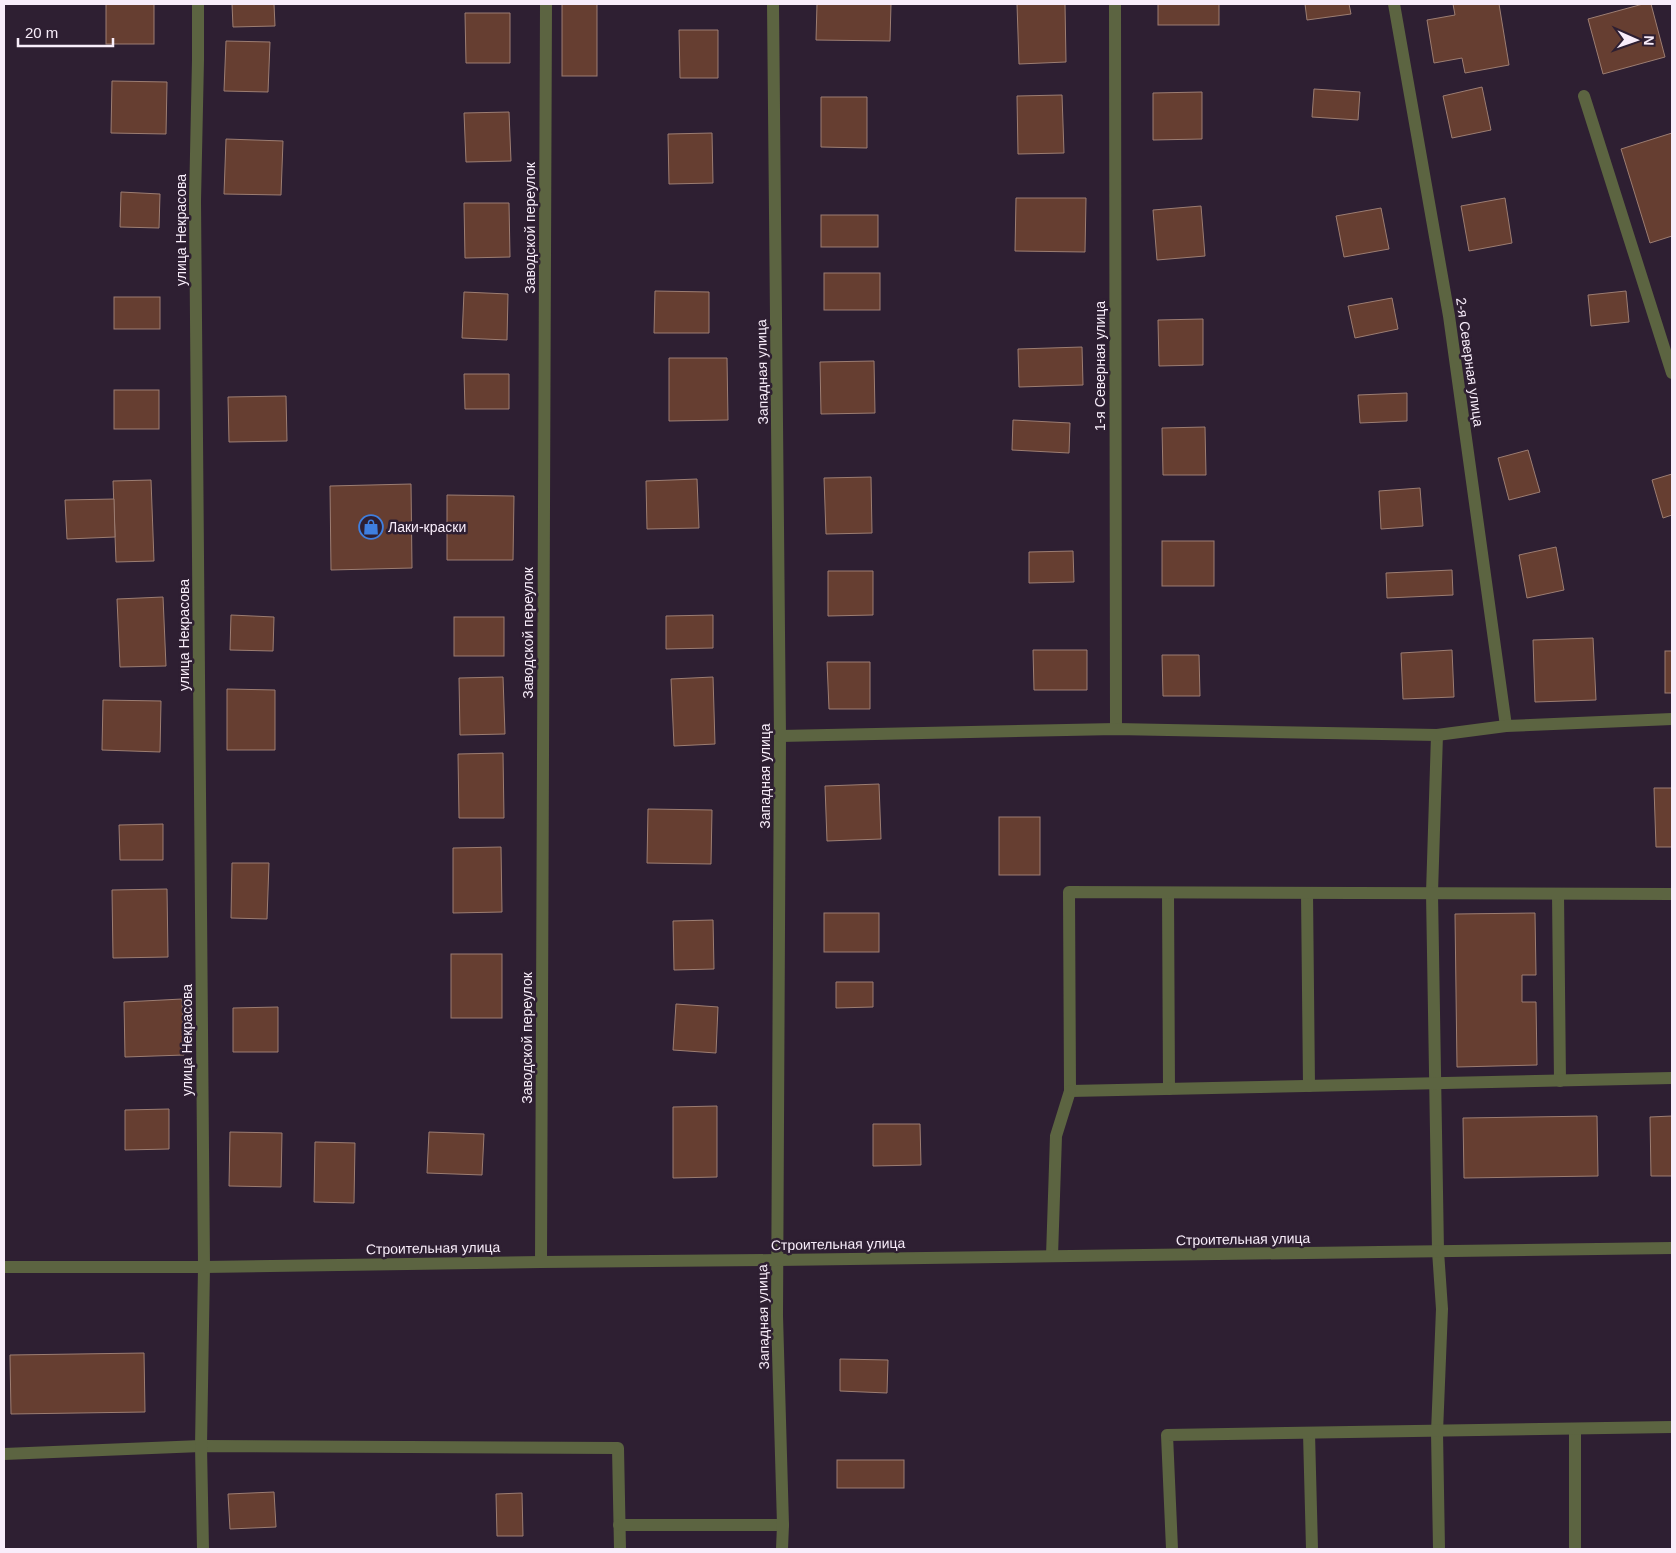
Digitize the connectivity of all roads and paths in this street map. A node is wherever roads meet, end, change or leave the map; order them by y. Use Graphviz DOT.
graph roads {
  1 [pos="198,4"];
  2 [pos="546,4"];
  3 [pos="773,4"];
  4 [pos="1115,4"];
  5 [pos="1394,4"];
  6 [pos="1584,96"];
  7 [pos="1672,373"];
  8 [pos="1672,719"];
  9 [pos="1506,726"];
  10 [pos="1116,729"];
  11 [pos="1437,735"];
  12 [pos="780,736"];
  13 [pos="1168,893"];
  14 [pos="1307,893"];
  15 [pos="1432,893"];
  16 [pos="1558,894"];
  17 [pos="1672,894"];
  18 [pos="1672,1078"];
  19 [pos="1560,1081"];
  20 [pos="1434,1083"];
  21 [pos="1309,1086"];
  22 [pos="1169,1089"];
  23 [pos="1070,1090"];
  24 [pos="1672,1248"];
  25 [pos="1438,1251"];
  26 [pos="1052,1256"];
  27 [pos="778,1260"];
  28 [pos="541,1262"];
  29 [pos="204,1266"];
  30 [pos="4,1267"];
  31 [pos="1672,1427"];
  32 [pos="1575,1430"];
  33 [pos="1437,1432"];
  34 [pos="1309,1433"];
  35 [pos="201,1446"];
  36 [pos="4,1454"];
  37 [pos="620,1525"];
  38 [pos="783,1525"];
  39 [pos="203,1549"];
  40 [pos="620,1549"];
  41 [pos="782,1549"];
  42 [pos="1172,1549"];
  43 [pos="1312,1549"];
  44 [pos="1439,1549"];
  45 [pos="1575,1549"];
  1 -- 29 [label="street, улица Некрасова"];
  2 -- 28 [label="street, Заводской переулок"];
  3 -- 12 [label="street, Западная улица"];
  4 -- 10 [label="street, 1-я Северная улица"];
  5 -- 9 [label="street, 2-я Северная улица"];
  6 -- 7 [label="street"];
  8 -- 9 [label="street"];
  9 -- 11 [label="street"];
  10 -- 11 [label="street"];
  10 -- 12 [label="street"];
  11 -- 15 [label="street"];
  12 -- 27 [label="street, Западная улица"];
  13 -- 14 [label="street"];
  13 -- 22 [label="street"];
  13 -- 23 [label="street"];
  14 -- 15 [label="street"];
  14 -- 21 [label="street"];
  15 -- 16 [label="street"];
  15 -- 20 [label="street"];
  16 -- 17 [label="street"];
  16 -- 19 [label="street"];
  18 -- 19 [label="street"];
  19 -- 20 [label="street"];
  20 -- 21 [label="street"];
  20 -- 25 [label="street"];
  21 -- 22 [label="street"];
  22 -- 23 [label="street"];
  23 -- 26 [label="street"];
  24 -- 25 [label="street, Строительная улица"];
  25 -- 26 [label="street, Строительная улица"];
  25 -- 33 [label="street"];
  26 -- 27 [label="street, Строительная улица"];
  27 -- 28 [label="street, Строительная улица"];
  27 -- 38 [label="street, Западная улица"];
  28 -- 29 [label="street, Строительная улица"];
  29 -- 30 [label="street, Строительная улица"];
  29 -- 35 [label="street, улица Некрасова"];
  31 -- 32 [label="street"];
  32 -- 33 [label="street"];
  32 -- 45 [label="street"];
  33 -- 34 [label="street"];
  33 -- 44 [label="street"];
  34 -- 42 [label="street"];
  34 -- 43 [label="street"];
  35 -- 36 [label="street"];
  35 -- 37 [label="street"];
  35 -- 39 [label="street, улица Некрасова"];
  37 -- 38 [label="street"];
  37 -- 40 [label="street"];
  38 -- 41 [label="street, Западная улица"];
}
